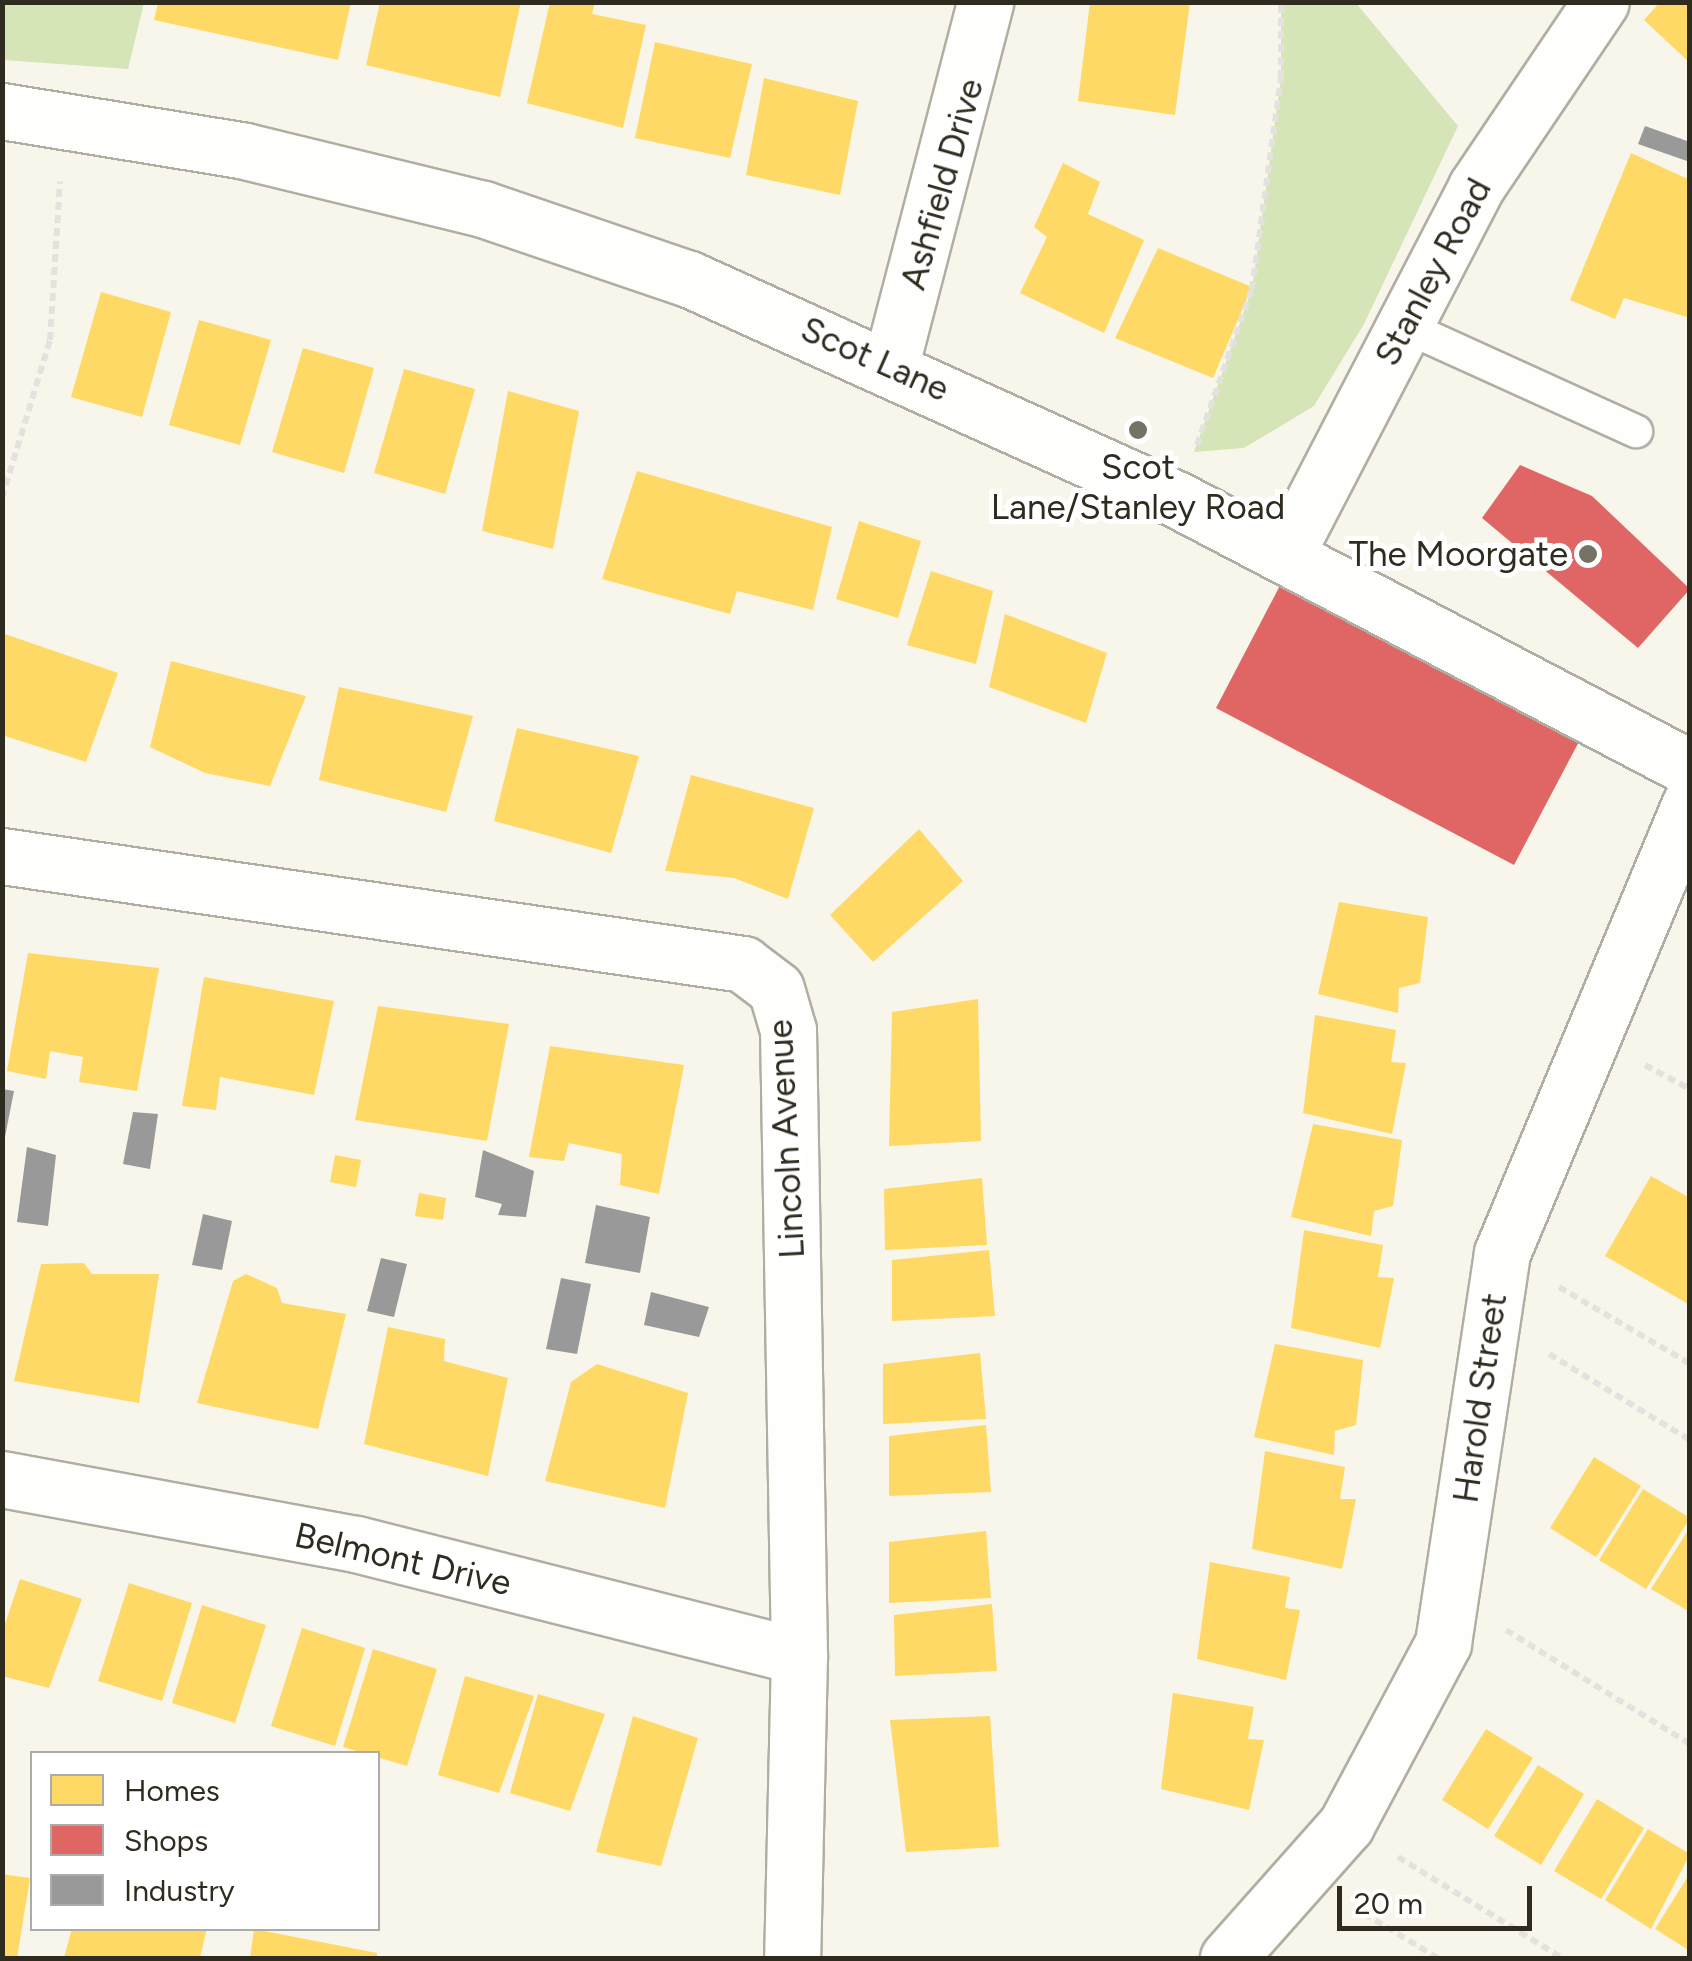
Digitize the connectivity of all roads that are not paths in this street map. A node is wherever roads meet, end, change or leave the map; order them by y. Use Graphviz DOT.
graph roads {
  1 [pos="985,2"];
  2 [pos="1601,2"];
  3 [pos="2,112"];
  4 [pos="1404,326"];
  5 [pos="891,364"];
  6 [pos="1636,431"];
  7 [pos="1286,554"];
  8 [pos="1690,768"];
  9 [pos="1690,804"];
  10 [pos="2,856"];
  11 [pos="2,1478"];
  12 [pos="799,1656"];
  13 [pos="802,1956"];
  14 [pos="1228,1958"];
  1 -- 5 [label="street, Ashfield Drive"];
  2 -- 4 [label="street, Stanley Road"];
  3 -- 5 [label="street, Scot Lane"];
  4 -- 6 [label="lane"];
  4 -- 7 [label="street, Stanley Road"];
  5 -- 7 [label="street, Scot Lane"];
  7 -- 8 [label="street, Scot Lane"];
  9 -- 14 [label="street, Harold Street"];
  10 -- 12 [label="street, Lincoln Avenue"];
  11 -- 12 [label="street, Belmont Drive"];
  12 -- 13 [label="street, Lincoln Avenue"];
}
